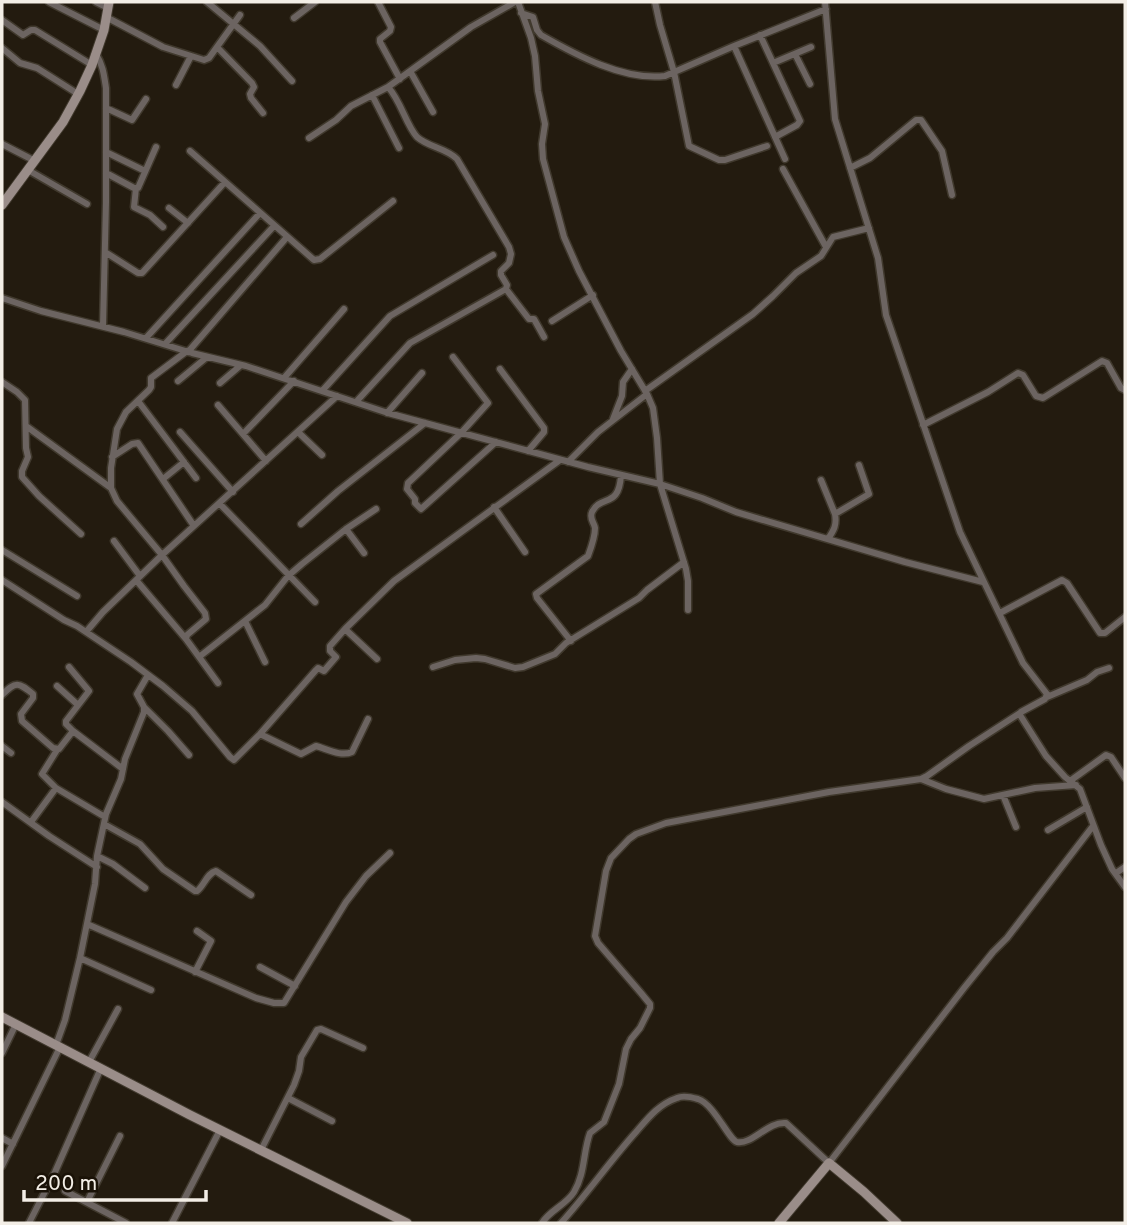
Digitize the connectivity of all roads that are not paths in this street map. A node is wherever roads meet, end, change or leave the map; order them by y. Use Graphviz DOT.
graph roads {
  1 [pos="49,2"];
  2 [pos="96,2"];
  3 [pos="206,2"];
  4 [pos="314,2"];
  5 [pos="378,2"];
  6 [pos="516,2"];
  7 [pos="655,2"];
  8 [pos="825,6"];
  9 [pos="108,9"];
  10 [pos="521,13"];
  11 [pos="240,15"];
  12 [pos="294,18"];
  13 [pos="2,20"];
  14 [pos="234,24"];
  15 [pos="104,30"];
  16 [pos="760,35"];
  17 [pos="734,46"];
  18 [pos="217,47"];
  19 [pos="811,47"];
  20 [pos="2,48"];
  21 [pos="96,54"];
  22 [pos="795,54"];
  23 [pos="191,56"];
  24 [pos="773,63"];
  25 [pos="92,65"];
  26 [pos="410,71"];
  27 [pos="674,72"];
  28 [pos="400,79"];
  29 [pos="292,81"];
  30 [pos="810,84"];
  31 [pos="176,85"];
  32 [pos="388,87"];
  33 [pos="78,94"];
  34 [pos="372,95"];
  35 [pos="146,99"];
  36 [pos="106,108"];
  37 [pos="433,112"];
  38 [pos="264,113"];
  39 [pos="775,137"];
  40 [pos="309,138"];
  41 [pos="2,144"];
  42 [pos="766,146"];
  43 [pos="156,147"];
  44 [pos="399,148"];
  45 [pos="190,151"];
  46 [pos="106,152"];
  47 [pos="785,159"];
  48 [pos="35,161"];
  49 [pos="850,168"];
  50 [pos="783,169"];
  51 [pos="28,170"];
  52 [pos="145,171"];
  53 [pos="106,173"];
  54 [pos="225,182"];
  55 [pos="136,188"];
  56 [pos="952,195"];
  57 [pos="393,201"];
  58 [pos="87,204"];
  59 [pos="2,205"];
  60 [pos="169,208"];
  61 [pos="260,213"];
  62 [pos="188,223"];
  63 [pos="274,226"];
  64 [pos="163,227"];
  65 [pos="869,228"];
  66 [pos="287,237"];
  67 [pos="826,247"];
  68 [pos="105,251"];
  69 [pos="493,255"];
  70 [pos="506,289"];
  71 [pos="593,295"];
  72 [pos="2,298"];
  73 [pos="345,309"];
  74 [pos="552,321"];
  75 [pos="103,326"];
  76 [pos="544,337"];
  77 [pos="146,338"];
  78 [pos="165,344"];
  79 [pos="188,351"];
  80 [pos="207,357"];
  81 [pos="453,357"];
  82 [pos="241,365"];
  83 [pos="500,369"];
  84 [pos="632,369"];
  85 [pos="422,373"];
  86 [pos="284,378"];
  87 [pos="178,381"];
  88 [pos="294,381"];
  89 [pos="2,382"];
  90 [pos="220,383"];
  91 [pos="1125,390"];
  92 [pos="322,391"];
  93 [pos="646,393"];
  94 [pos="337,396"];
  95 [pos="138,401"];
  96 [pos="356,402"];
  97 [pos="218,405"];
  98 [pos="387,413"];
  99 [pos="612,421"];
  100 [pos="425,423"];
  101 [pos="923,425"];
  102 [pos="26,426"];
  103 [pos="180,432"];
  104 [pos="298,432"];
  105 [pos="461,433"];
  106 [pos="243,434"];
  107 [pos="496,442"];
  108 [pos="528,451"];
  109 [pos="322,455"];
  110 [pos="112,457"];
  111 [pos="266,461"];
  112 [pos="564,461"];
  113 [pos="184,462"];
  114 [pos="859,465"];
  115 [pos="621,475"];
  116 [pos="196,478"];
  117 [pos="163,479"];
  118 [pos="821,480"];
  119 [pos="660,484"];
  120 [pos="110,488"];
  121 [pos="233,492"];
  122 [pos="220,504"];
  123 [pos="494,507"];
  124 [pos="376,509"];
  125 [pos="835,514"];
  126 [pos="301,524"];
  127 [pos="194,526"];
  128 [pos="346,530"];
  129 [pos="80,534"];
  130 [pos="828,539"];
  131 [pos="114,541"];
  132 [pos="2,550"];
  133 [pos="525,552"];
  134 [pos="364,553"];
  135 [pos="162,555"];
  136 [pos="684,562"];
  137 [pos="288,576"];
  138 [pos="138,578"];
  139 [pos="2,580"];
  140 [pos="983,582"];
  141 [pos="77,596"];
  142 [pos="315,602"];
  143 [pos="688,610"];
  144 [pos="1000,613"];
  145 [pos="245,621"];
  146 [pos="1124,621"];
  147 [pos="345,629"];
  148 [pos="86,632"];
  149 [pos="186,639"];
  150 [pos="571,641"];
  151 [pos="199,657"];
  152 [pos="377,659"];
  153 [pos="265,662"];
  154 [pos="69,667"];
  155 [pos="433,667"];
  156 [pos="1109,668"];
  157 [pos="148,675"];
  158 [pos="218,682"];
  159 [pos="57,686"];
  160 [pos="2,695"];
  161 [pos="1047,697"];
  162 [pos="78,705"];
  163 [pos="144,707"];
  164 [pos="1020,713"];
  165 [pos="368,719"];
  166 [pos="73,731"];
  167 [pos="260,734"];
  168 [pos="2,746"];
  169 [pos="57,750"];
  170 [pos="11,753"];
  171 [pos="189,755"];
  172 [pos="123,769"];
  173 [pos="1125,778"];
  174 [pos="921,779"];
  175 [pos="1073,783"];
  176 [pos="56,788"];
  177 [pos="1003,795"];
  178 [pos="4,803"];
  179 [pos="1087,807"];
  180 [pos="2,814"];
  181 [pos="104,820"];
  182 [pos="31,822"];
  183 [pos="1093,826"];
  184 [pos="1016,827"];
  185 [pos="1048,830"];
  186 [pos="390,853"];
  187 [pos="97,856"];
  188 [pos="97,867"];
  189 [pos="1125,867"];
  190 [pos="1116,873"];
  191 [pos="1125,887"];
  192 [pos="145,888"];
  193 [pos="251,895"];
  194 [pos="87,925"];
  195 [pos="197,931"];
  196 [pos="80,958"];
  197 [pos="260,967"];
  198 [pos="195,972"];
  199 [pos="295,986"];
  200 [pos="151,990"];
  201 [pos="118,1009"];
  202 [pos="2,1017"];
  203 [pos="16,1024"];
  204 [pos="58,1046"];
  205 [pos="363,1048"];
  206 [pos="2,1053"];
  207 [pos="89,1062"];
  208 [pos="101,1068"];
  209 [pos="288,1098"];
  210 [pos="332,1121"];
  211 [pos="220,1129"];
  212 [pos="120,1136"];
  213 [pos="2,1138"];
  214 [pos="13,1144"];
  215 [pos="261,1150"];
  216 [pos="829,1163"];
  217 [pos="2,1166"];
  218 [pos="65,1191"];
  219 [pos="87,1202"];
  220 [pos="115,1221"];
  221 [pos="29,1223"];
  222 [pos="127,1223"];
  223 [pos="172,1223"];
  224 [pos="407,1223"];
  225 [pos="542,1223"];
  226 [pos="561,1223"];
  227 [pos="779,1223"];
  228 [pos="897,1223"];
  1 -- 15 [label="street"];
  2 -- 9 [label="street"];
  3 -- 14 [label="street"];
  4 -- 12 [label="street"];
  5 -- 28 [label="street"];
  6 -- 10 [label="street"];
  6 -- 26 [label="street"];
  7 -- 27 [label="street"];
  8 -- 16 [label="street"];
  8 -- 49 [label="street"];
  9 -- 15 [label="street"];
  9 -- 23 [label="street"];
  10 -- 27 [label="street"];
  10 -- 71 [label="street"];
  11 -- 14 [label="street"];
  13 -- 25 [label="street"];
  14 -- 18 [label="street"];
  14 -- 29 [label="street"];
  15 -- 21 [label="street"];
  16 -- 17 [label="street"];
  16 -- 24 [label="street"];
  17 -- 27 [label="street"];
  17 -- 39 [label="street"];
  18 -- 23 [label="street"];
  18 -- 38 [label="street"];
  19 -- 22 [label="street"];
  20 -- 33 [label="street"];
  21 -- 25 [label="street"];
  21 -- 36 [label="street"];
  22 -- 24 [label="street"];
  22 -- 30 [label="street"];
  23 -- 31 [label="street"];
  24 -- 39 [label="street"];
  25 -- 33 [label="street"];
  26 -- 28 [label="street"];
  26 -- 37 [label="street"];
  27 -- 42 [label="street"];
  28 -- 32 [label="street"];
  32 -- 34 [label="street"];
  32 -- 70 [label="street"];
  33 -- 48 [label="street"];
  34 -- 40 [label="street"];
  34 -- 44 [label="street"];
  35 -- 36 [label="street"];
  36 -- 46 [label="street"];
  39 -- 47 [label="street"];
  41 -- 48 [label="street"];
  43 -- 52 [label="street"];
  45 -- 54 [label="street"];
  46 -- 52 [label="street"];
  46 -- 53 [label="street"];
  48 -- 51 [label="street"];
  49 -- 56 [label="street"];
  49 -- 65 [label="street"];
  50 -- 67 [label="street"];
  51 -- 58 [label="street"];
  51 -- 59 [label="street"];
  52 -- 55 [label="street"];
  53 -- 55 [label="street"];
  53 -- 68 [label="street"];
  54 -- 61 [label="street"];
  54 -- 62 [label="street"];
  55 -- 64 [label="street"];
  57 -- 66 [label="street"];
  60 -- 62 [label="street"];
  61 -- 63 [label="street"];
  61 -- 77 [label="street"];
  62 -- 68 [label="street"];
  63 -- 66 [label="street"];
  63 -- 78 [label="street"];
  65 -- 67 [label="street"];
  65 -- 101 [label="street"];
  66 -- 79 [label="street"];
  67 -- 93 [label="street"];
  68 -- 75 [label="street"];
  69 -- 92 [label="street"];
  70 -- 76 [label="street"];
  70 -- 96 [label="street"];
  71 -- 74 [label="street"];
  71 -- 84 [label="street"];
  72 -- 75 [label="street"];
  73 -- 86 [label="street"];
  75 -- 77 [label="street"];
  77 -- 78 [label="street"];
  78 -- 79 [label="street"];
  79 -- 80 [label="street"];
  79 -- 95 [label="street"];
  80 -- 82 [label="street"];
  80 -- 87 [label="street"];
  81 -- 105 [label="street"];
  82 -- 86 [label="street"];
  82 -- 90 [label="street"];
  83 -- 108 [label="street"];
  84 -- 93 [label="street"];
  84 -- 99 [label="street"];
  85 -- 98 [label="street"];
  86 -- 88 [label="street"];
  88 -- 92 [label="street"];
  88 -- 106 [label="street"];
  89 -- 102 [label="street"];
  91 -- 101 [label="street"];
  92 -- 94 [label="street"];
  93 -- 99 [label="street"];
  93 -- 119 [label="street"];
  94 -- 96 [label="street"];
  94 -- 104 [label="street"];
  95 -- 110 [label="street"];
  95 -- 113 [label="street"];
  96 -- 98 [label="street"];
  97 -- 106 [label="street"];
  98 -- 100 [label="street"];
  99 -- 112 [label="street"];
  100 -- 105 [label="street"];
  100 -- 126 [label="street"];
  101 -- 140 [label="street"];
  102 -- 120 [label="street"];
  102 -- 129 [label="street"];
  103 -- 121 [label="street"];
  104 -- 109 [label="street"];
  104 -- 111 [label="street"];
  105 -- 107 [label="street"];
  105 -- 107 [label="street"];
  106 -- 111 [label="street"];
  107 -- 108 [label="street"];
  108 -- 112 [label="street"];
  110 -- 117 [label="street"];
  110 -- 120 [label="street"];
  111 -- 121 [label="street"];
  112 -- 115 [label="street"];
  112 -- 123 [label="street"];
  113 -- 116 [label="street"];
  113 -- 117 [label="street"];
  114 -- 125 [label="street"];
  115 -- 119 [label="street"];
  115 -- 150 [label="street"];
  117 -- 127 [label="street"];
  118 -- 125 [label="street"];
  119 -- 130 [label="street"];
  119 -- 136 [label="street"];
  120 -- 135 [label="street"];
  121 -- 122 [label="street"];
  122 -- 127 [label="street"];
  122 -- 137 [label="street"];
  123 -- 133 [label="street"];
  123 -- 147 [label="street"];
  124 -- 128 [label="street"];
  125 -- 130 [label="street"];
  127 -- 135 [label="street"];
  128 -- 134 [label="street"];
  128 -- 137 [label="street"];
  130 -- 140 [label="street"];
  131 -- 138 [label="street"];
  132 -- 141 [label="street"];
  135 -- 138 [label="street"];
  135 -- 149 [label="street"];
  136 -- 143 [label="street"];
  136 -- 150 [label="street"];
  137 -- 142 [label="street"];
  137 -- 145 [label="street"];
  138 -- 148 [label="street"];
  138 -- 149 [label="street"];
  139 -- 148 [label="street"];
  140 -- 144 [label="street"];
  144 -- 146 [label="street"];
  144 -- 161 [label="street"];
  145 -- 151 [label="street"];
  145 -- 153 [label="street"];
  147 -- 152 [label="street"];
  147 -- 167 [label="street"];
  148 -- 157 [label="street"];
  149 -- 151 [label="street"];
  150 -- 155 [label="street"];
  151 -- 158 [label="street"];
  154 -- 162 [label="street"];
  156 -- 161 [label="street"];
  157 -- 163 [label="street"];
  157 -- 167 [label="street"];
  159 -- 162 [label="street"];
  160 -- 169 [label="street"];
  161 -- 164 [label="street"];
  162 -- 166 [label="street"];
  163 -- 171 [label="street"];
  163 -- 172 [label="street"];
  164 -- 174 [label="street"];
  164 -- 175 [label="street"];
  165 -- 167 [label="street"];
  166 -- 169 [label="street"];
  166 -- 172 [label="street"];
  168 -- 170 [label="street"];
  169 -- 176 [label="street"];
  172 -- 181 [label="street"];
  173 -- 175 [label="street"];
  174 -- 177 [label="street"];
  174 -- 225 [label="street"];
  175 -- 177 [label="street"];
  175 -- 179 [label="street"];
  176 -- 181 [label="street"];
  176 -- 182 [label="street"];
  177 -- 184 [label="street"];
  178 -- 180 [label="street"];
  178 -- 182 [label="street"];
  179 -- 183 [label="street"];
  179 -- 185 [label="street"];
  181 -- 187 [label="street"];
  181 -- 193 [label="street"];
  182 -- 188 [label="street"];
  183 -- 190 [label="street"];
  183 -- 216 [label="street"];
  186 -- 199 [label="street"];
  187 -- 188 [label="street"];
  187 -- 192 [label="street"];
  188 -- 194 [label="street"];
  189 -- 190 [label="street"];
  190 -- 191 [label="street"];
  194 -- 196 [label="street"];
  194 -- 198 [label="street"];
  195 -- 198 [label="street"];
  196 -- 200 [label="street"];
  196 -- 204 [label="street"];
  197 -- 199 [label="street"];
  198 -- 199 [label="street"];
  201 -- 207 [label="street"];
  202 -- 203 [label="street"];
  203 -- 204 [label="street"];
  203 -- 206 [label="street"];
  204 -- 207 [label="street"];
  204 -- 214 [label="street"];
  205 -- 209 [label="street"];
  207 -- 208 [label="street"];
  208 -- 211 [label="street"];
  208 -- 221 [label="street"];
  209 -- 210 [label="street"];
  209 -- 215 [label="street"];
  211 -- 215 [label="street"];
  211 -- 223 [label="street"];
  212 -- 219 [label="street"];
  213 -- 214 [label="street"];
  214 -- 217 [label="street"];
  215 -- 224 [label="street"];
  216 -- 226 [label="street"];
  216 -- 227 [label="street"];
  216 -- 228 [label="street"];
  218 -- 219 [label="street"];
  219 -- 220 [label="street"];
  220 -- 222 [label="street"];
}
